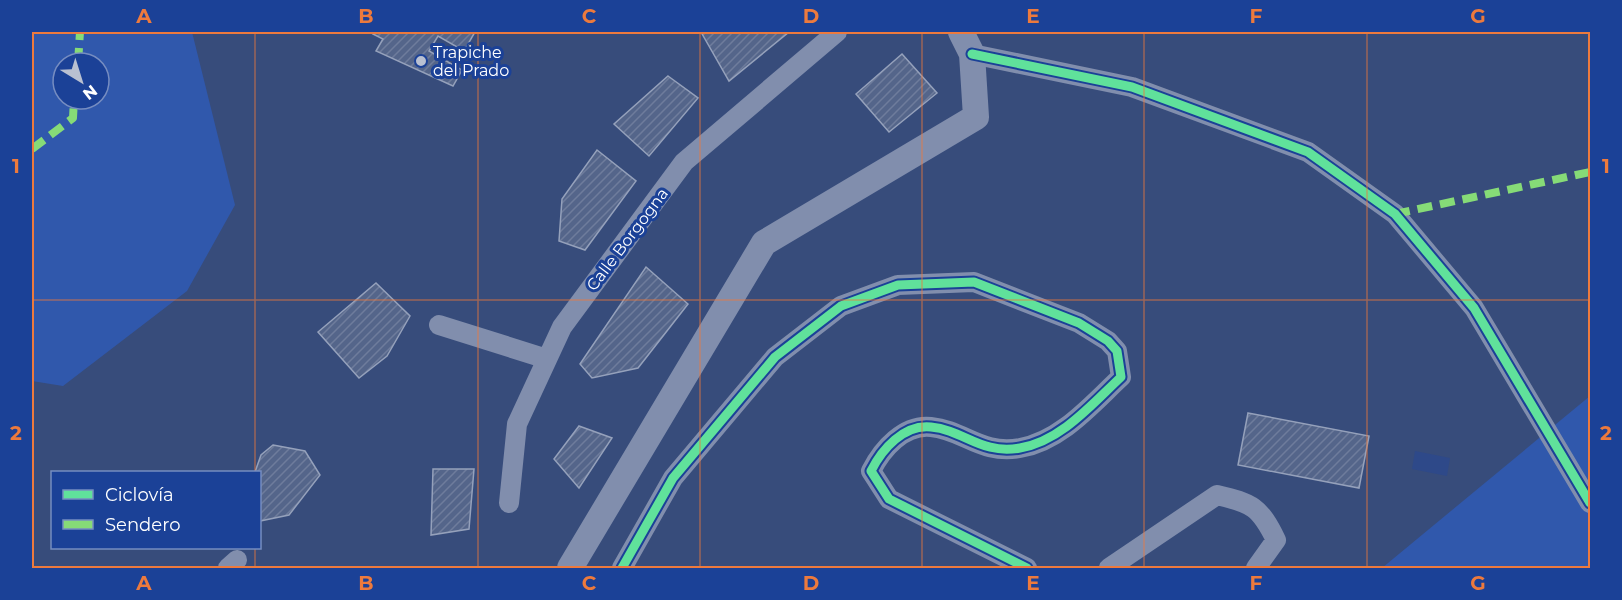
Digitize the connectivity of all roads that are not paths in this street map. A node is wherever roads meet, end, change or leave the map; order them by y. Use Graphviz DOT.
graph roads {
  1 [pos="837,32"];
  2 [pos="967,43"];
  3 [pos="439,325"];
  4 [pos="547,359"];
  5 [pos="508,503"];
  6 [pos="1590,503"];
  7 [pos="570,568"];
  8 [pos="622,568"];
  9 [pos="1027,568"];
  10 [pos="1109,568"];
  11 [pos="1257,568"];
  1 -- 4 [label="street, Calle Borgogna"];
  2 -- 6 [label="street"];
  2 -- 7 [label="street"];
  3 -- 4 [label="street"];
  4 -- 5 [label="street, Calle Borgogna"];
  8 -- 9 [label="street"];
  10 -- 11 [label="street"];
}
